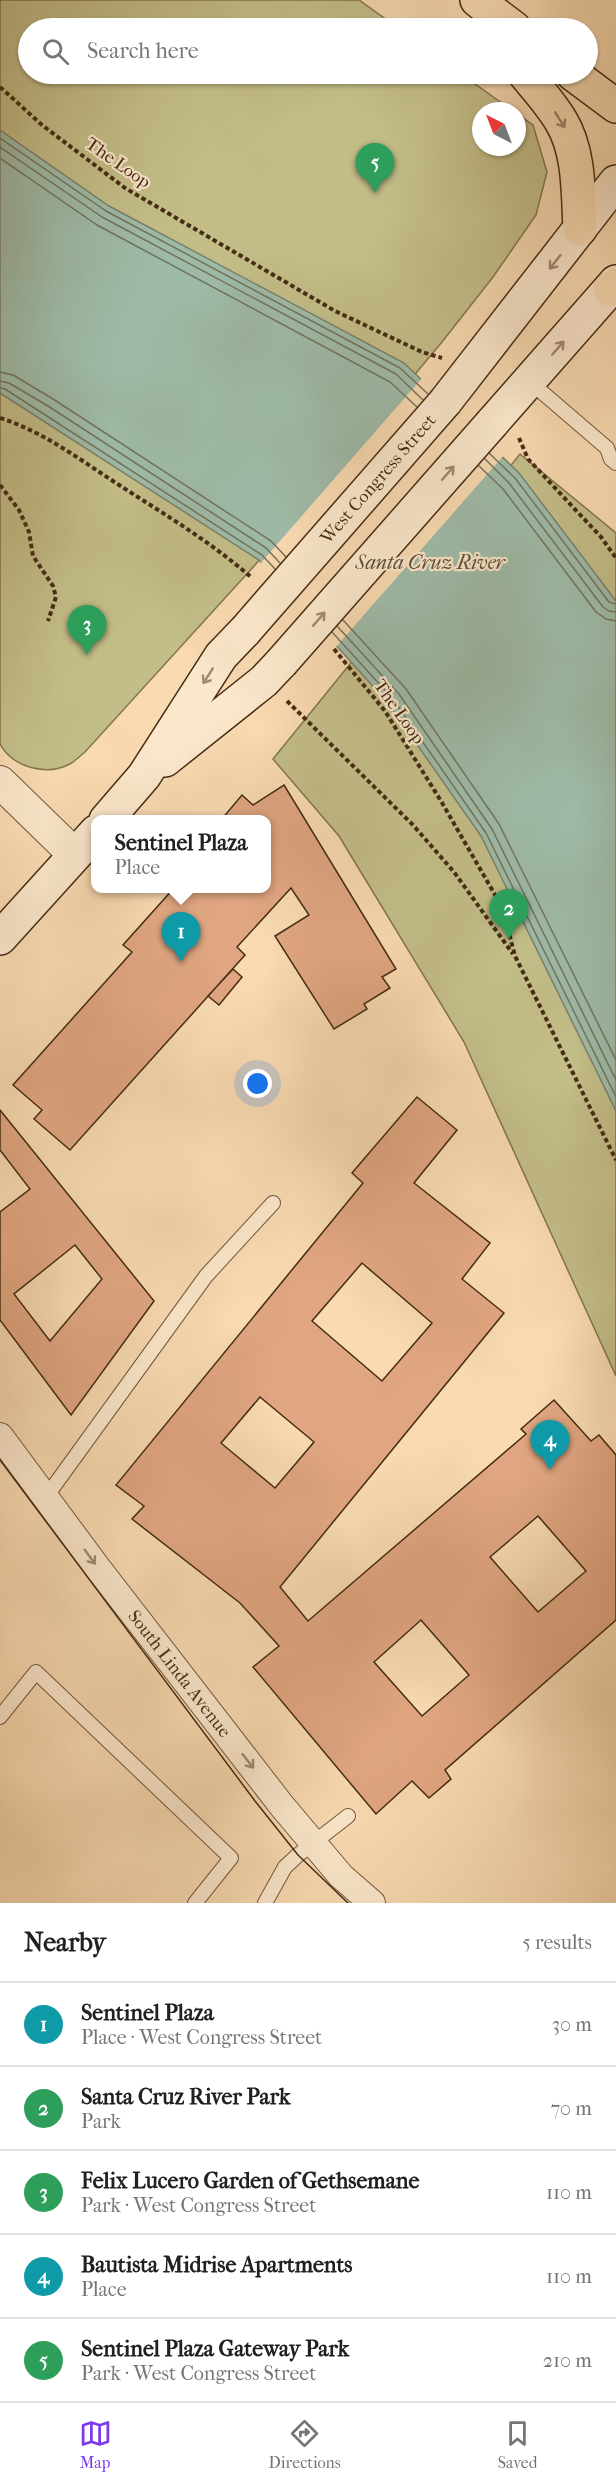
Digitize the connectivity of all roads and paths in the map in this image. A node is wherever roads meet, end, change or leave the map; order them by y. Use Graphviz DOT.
graph roads {
  1 [pos="485,9"];
  2 [pos="499,18"];
  3 [pos="533,84"];
  4 [pos="586,84"];
  5 [pos="0,87"];
  6 [pos="616,106"];
  7 [pos="616,182"];
  8 [pos="580,230"];
  9 [pos="614,285"];
  10 [pos="445,359"];
  11 [pos="529,381"];
  12 [pos="0,418"];
  13 [pos="505,429"];
  14 [pos="616,437"];
  15 [pos="607,448"];
  16 [pos="616,463"];
  17 [pos="0,485"];
  18 [pos="616,558"];
  19 [pos="260,585"];
  20 [pos="48,621"];
  21 [pos="329,645"];
  22 [pos="286,700"];
  23 [pos="144,776"];
  24 [pos="0,782"];
  25 [pos="110,815"];
  26 [pos="85,844"];
  27 [pos="0,938"];
  28 [pos="515,956"];
  29 [pos="616,1160"];
  30 [pos="273,1203"];
  31 [pos="0,1436"];
  32 [pos="50,1504"];
  33 [pos="0,1718"];
  34 [pos="348,1816"];
  35 [pos="313,1843"];
  36 [pos="195,1903"];
  37 [pos="265,1903"];
  38 [pos="372,1903"];
  1 -- 2 [label="main road"];
  3 -- 8 [label="main road, one-way"];
  4 -- 6 [label="main road"];
  5 -- 10 [label="path, The Loop"];
  7 -- 8 [label="main road, West Congress Street"];
  8 -- 23 [label="main road, West Congress Street, one-way, bridge"];
  11 -- 9 [label="main road, West Congress Street, one-way"];
  11 -- 13 [label="main road, West Congress Street"];
  11 -- 15 [label="lane"];
  12 -- 19 [label="path"];
  13 -- 18 [label="path"];
  23 -- 13 [label="main road, West Congress Street, one-way, bridge"];
  14 -- 15 [label="lane"];
  15 -- 16 [label="lane"];
  17 -- 20 [label="path"];
  21 -- 28 [label="path, The Loop"];
  22 -- 28 [label="path"];
  23 -- 25 [label="main road, West Congress Street"];
  24 -- 26 [label="street"];
  26 -- 27 [label="main road"];
  28 -- 29 [label="path, The Loop"];
  30 -- 32 [label="lane"];
  31 -- 32 [label="street, South Linda Avenue"];
  32 -- 35 [label="street, South Linda Avenue, one-way"];
  33 -- 36 [label="lane"];
  34 -- 35 [label="lane"];
  35 -- 37 [label="lane"];
  35 -- 38 [label="street, South Linda Avenue"];
}
